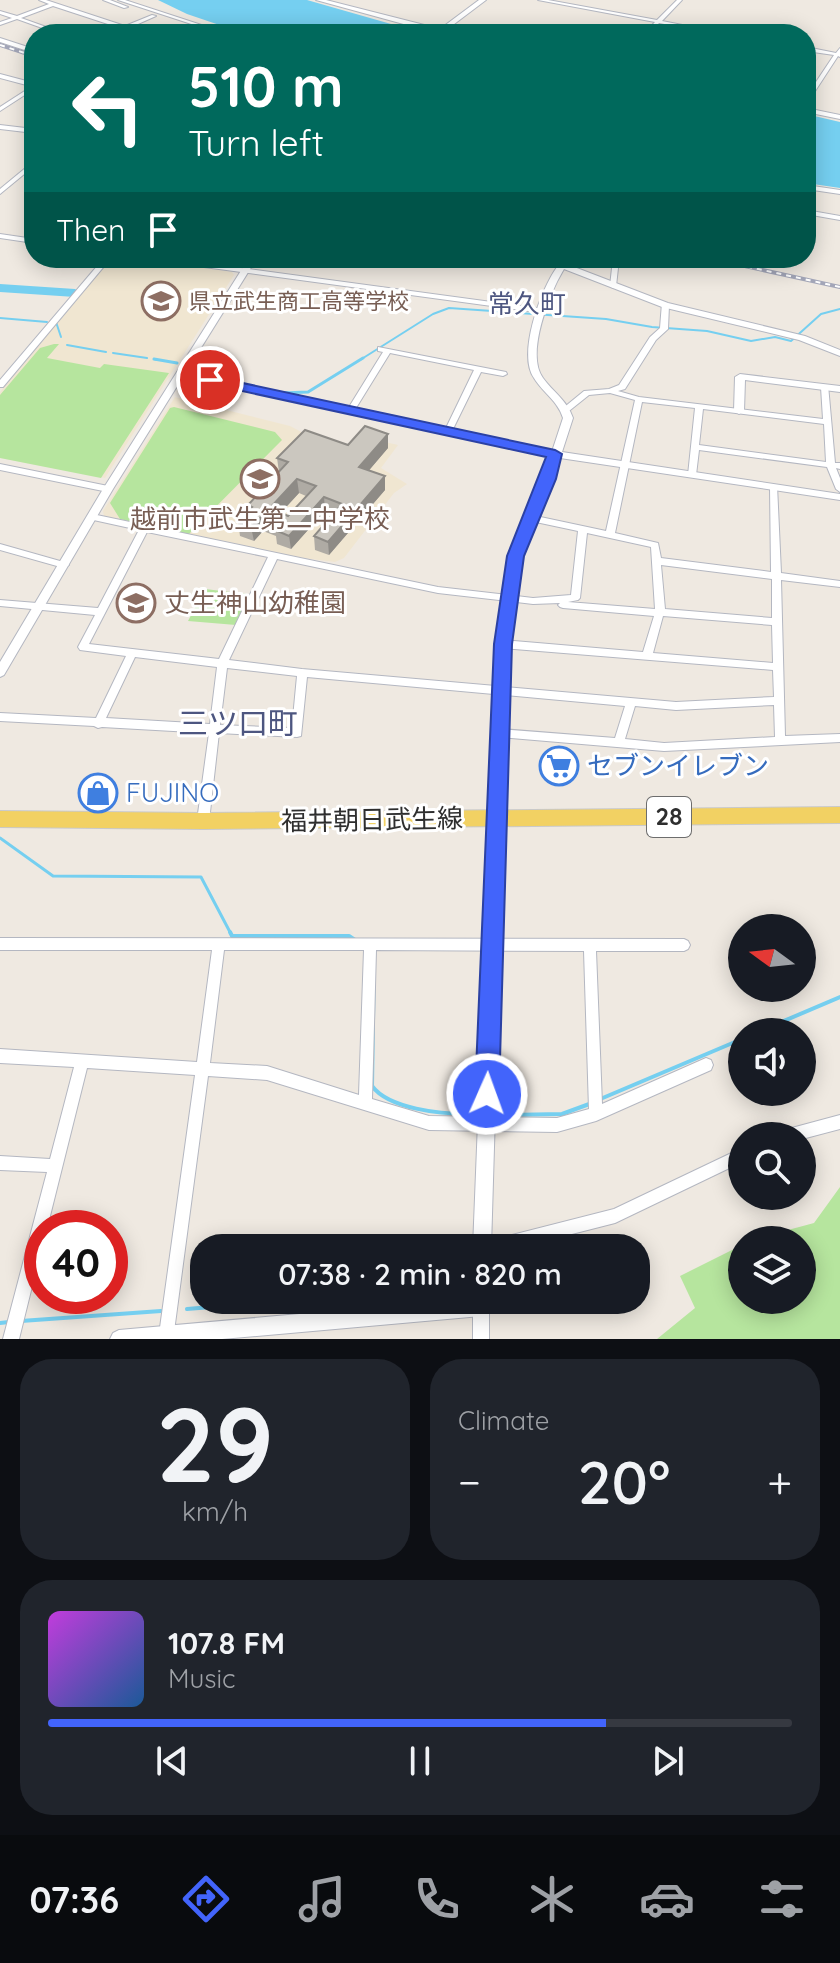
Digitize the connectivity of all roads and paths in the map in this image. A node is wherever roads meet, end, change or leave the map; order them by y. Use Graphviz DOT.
graph roads {
  1 [pos="41,0"];
  2 [pos="105,0"];
  3 [pos="120,0"];
  4 [pos="319,0"];
  5 [pos="483,0"];
  6 [pos="540,0"];
  7 [pos="680,0"];
  8 [pos="53,4"];
  9 [pos="0,12"];
  10 [pos="154,16"];
  11 [pos="17,18"];
  12 [pos="659,22"];
  13 [pos="0,24"];
  14 [pos="35,24"];
  15 [pos="113,24"];
  16 [pos="135,24"];
  17 [pos="180,24"];
  18 [pos="196,24"];
  19 [pos="410,24"];
  20 [pos="451,24"];
  21 [pos="670,24"];
  22 [pos="0,40"];
  23 [pos="24,48"];
  24 [pos="816,50"];
  25 [pos="839,53"];
  26 [pos="0,76"];
  27 [pos="24,83"];
  28 [pos="816,86"];
  29 [pos="24,93"];
  30 [pos="0,109"];
  31 [pos="816,112"];
  32 [pos="840,117"];
  33 [pos="0,127"];
  34 [pos="24,130"];
  35 [pos="24,172"];
  36 [pos="816,188"];
  37 [pos="0,192"];
  38 [pos="840,192"];
  39 [pos="816,214"];
  40 [pos="840,218"];
  41 [pos="0,236"];
  42 [pos="24,240"];
  43 [pos="99,268"];
  44 [pos="219,268"];
  45 [pos="248,268"];
  46 [pos="560,268"];
  47 [pos="568,268"];
  48 [pos="615,268"];
  49 [pos="246,272"];
  50 [pos="613,286"];
  51 [pos="665,305"];
  52 [pos="543,314"];
  53 [pos="840,353"];
  54 [pos="479,369"];
  55 [pos="181,373"];
  56 [pos="503,374"];
  57 [pos="0,385"];
  58 [pos="825,387"];
  59 [pos="840,389"];
  60 [pos="610,391"];
  61 [pos="639,399"];
  62 [pos="699,406"];
  63 [pos="566,409"];
  64 [pos="350,411"];
  65 [pos="739,411"];
  66 [pos="826,422"];
  67 [pos="448,432"];
  68 [pos="695,447"];
  69 [pos="555,454"];
  70 [pos="624,465"];
  71 [pos="836,466"];
  72 [pos="0,467"];
  73 [pos="692,475"];
  74 [pos="774,487"];
  75 [pos="108,489"];
  76 [pos="840,489"];
  77 [pos="840,497"];
  78 [pos="92,517"];
  79 [pos="531,518"];
  80 [pos="145,528"];
  81 [pos="583,530"];
  82 [pos="610,535"];
  83 [pos="0,547"];
  84 [pos="273,557"];
  85 [pos="656,561"];
  86 [pos="64,565"];
  87 [pos="777,577"];
  88 [pos="840,584"];
  89 [pos="509,599"];
  90 [pos="541,602"];
  91 [pos="0,603"];
  92 [pos="39,606"];
  93 [pos="101,612"];
  94 [pos="660,612"];
  95 [pos="778,622"];
  96 [pos="503,644"];
  97 [pos="132,653"];
  98 [pos="647,656"];
  99 [pos="223,662"];
  100 [pos="779,667"];
  101 [pos="0,672"];
  102 [pos="302,673"];
  103 [pos="501,691"];
  104 [pos="780,701"];
  105 [pos="631,702"];
  106 [pos="0,717"];
  107 [pos="98,724"];
  108 [pos="214,728"];
  109 [pos="500,733"];
  110 [pos="840,738"];
  111 [pos="780,741"];
  112 [pos="619,743"];
  113 [pos="840,815"];
  114 [pos="499,818"];
  115 [pos="0,819"];
  116 [pos="203,821"];
  117 [pos="493,943"];
  118 [pos="0,944"];
  119 [pos="219,945"];
  120 [pos="370,945"];
  121 [pos="684,945"];
  122 [pos="590,946"];
  123 [pos="0,1056"];
  124 [pos="82,1061"];
  125 [pos="706,1065"];
  126 [pos="203,1068"];
  127 [pos="365,1101"];
  128 [pos="596,1114"];
  129 [pos="840,1122"];
  130 [pos="485,1124"];
  131 [pos="816,1128"];
  132 [pos="728,1162"];
  133 [pos="0,1163"];
  134 [pos="55,1166"];
  135 [pos="485,1234"];
  136 [pos="542,1234"];
  137 [pos="380,1314"];
  138 [pos="481,1314"];
  139 [pos="14,1328"];
  140 [pos="167,1335"];
  141 [pos="119,1339"];
  142 [pos="481,1339"];
  1 -- 8 [label="street"];
  2 -- 10 [label="street"];
  3 -- 18 [label="street"];
  4 -- 19 [label="street"];
  5 -- 20 [label="street"];
  6 -- 12 [label="street"];
  7 -- 12 [label="street"];
  8 -- 11 [label="street"];
  8 -- 15 [label="street"];
  9 -- 11 [label="street"];
  10 -- 16 [label="street"];
  10 -- 17 [label="street"];
  11 -- 13 [label="street"];
  11 -- 14 [label="street"];
  12 -- 21 [label="street"];
  22 -- 23 [label="street"];
  24 -- 25 [label="street"];
  25 -- 28 [label="street"];
  26 -- 27 [label="street"];
  29 -- 30 [label="street"];
  31 -- 32 [label="street"];
  33 -- 34 [label="street"];
  35 -- 37 [label="street"];
  36 -- 38 [label="street"];
  39 -- 40 [label="street"];
  41 -- 42 [label="street"];
  43 -- 57 [label="street"];
  44 -- 49 [label="street"];
  45 -- 49 [label="street"];
  46 -- 52 [label="street"];
  47 -- 50 [label="street"];
  48 -- 50 [label="street"];
  49 -- 52 [label="street"];
  49 -- 55 [label="street"];
  50 -- 51 [label="street"];
  51 -- 53 [label="street"];
  51 -- 60 [label="street"];
  52 -- 63 [label="street"];
  54 -- 56 [label="street"];
  54 -- 64 [label="street"];
  54 -- 67 [label="street"];
  55 -- 64 [label="street"];
  55 -- 75 [label="street"];
  58 -- 59 [label="street"];
  58 -- 65 [label="street"];
  58 -- 66 [label="street"];
  60 -- 61 [label="street"];
  60 -- 63 [label="street"];
  61 -- 62 [label="street"];
  61 -- 70 [label="street"];
  62 -- 65 [label="street"];
  62 -- 68 [label="street"];
  63 -- 69 [label="street"];
  64 -- 67 [label="street"];
  65 -- 66 [label="street"];
  66 -- 71 [label="street"];
  67 -- 69 [label="street"];
  68 -- 71 [label="street"];
  68 -- 73 [label="street"];
  69 -- 70 [label="street"];
  69 -- 79 [label="street"];
  70 -- 73 [label="street"];
  70 -- 82 [label="street"];
  71 -- 76 [label="street"];
  72 -- 75 [label="street"];
  73 -- 74 [label="street"];
  74 -- 77 [label="street"];
  74 -- 87 [label="street"];
  75 -- 78 [label="street"];
  78 -- 80 [label="street"];
  78 -- 86 [label="street"];
  79 -- 81 [label="street"];
  79 -- 89 [label="street"];
  80 -- 84 [label="street"];
  80 -- 93 [label="street"];
  81 -- 82 [label="street"];
  81 -- 90 [label="street"];
  82 -- 85 [label="street"];
  83 -- 86 [label="street"];
  84 -- 89 [label="street"];
  84 -- 99 [label="street"];
  85 -- 87 [label="street"];
  85 -- 94 [label="street"];
  86 -- 92 [label="street"];
  87 -- 88 [label="street"];
  87 -- 95 [label="street"];
  89 -- 90 [label="street"];
  89 -- 96 [label="street"];
  90 -- 94 [label="street"];
  91 -- 92 [label="street"];
  92 -- 93 [label="street"];
  92 -- 101 [label="street"];
  93 -- 97 [label="street"];
  94 -- 95 [label="street"];
  94 -- 98 [label="street"];
  95 -- 100 [label="street"];
  96 -- 98 [label="street"];
  96 -- 103 [label="street"];
  97 -- 99 [label="street"];
  97 -- 107 [label="street"];
  98 -- 100 [label="street"];
  99 -- 102 [label="street"];
  99 -- 108 [label="street"];
  100 -- 104 [label="street"];
  102 -- 103 [label="street"];
  102 -- 108 [label="street"];
  103 -- 105 [label="street"];
  103 -- 109 [label="street"];
  104 -- 105 [label="street"];
  104 -- 111 [label="street"];
  105 -- 112 [label="street"];
  106 -- 107 [label="street"];
  107 -- 108 [label="street"];
  108 -- 116 [label="street"];
  109 -- 112 [label="street"];
  109 -- 114 [label="street"];
  110 -- 111 [label="street"];
  111 -- 112 [label="street"];
  113 -- 114 [label="main road, 福井朝日武生線 / 28"];
  114 -- 116 [label="main road, 福井朝日武生線 / 28"];
  114 -- 117 [label="street"];
  115 -- 116 [label="main road, 福井朝日武生線 / 28"];
  117 -- 120 [label="street"];
  117 -- 122 [label="street"];
  117 -- 130 [label="street"];
  118 -- 119 [label="street"];
  119 -- 120 [label="street"];
  119 -- 126 [label="street"];
  120 -- 127 [label="street"];
  121 -- 122 [label="street"];
  122 -- 128 [label="street"];
  123 -- 124 [label="street"];
  124 -- 126 [label="street"];
  124 -- 134 [label="street"];
  125 -- 128 [label="street"];
  126 -- 127 [label="street"];
  126 -- 140 [label="street"];
  127 -- 130 [label="street"];
  128 -- 130 [label="street"];
  129 -- 131 [label="street"];
  130 -- 135 [label="street"];
  132 -- 136 [label="street"];
  133 -- 134 [label="street"];
  134 -- 139 [label="street"];
  137 -- 140 [label="street"];
  138 -- 142 [label="street"];
  140 -- 141 [label="street"];
}
